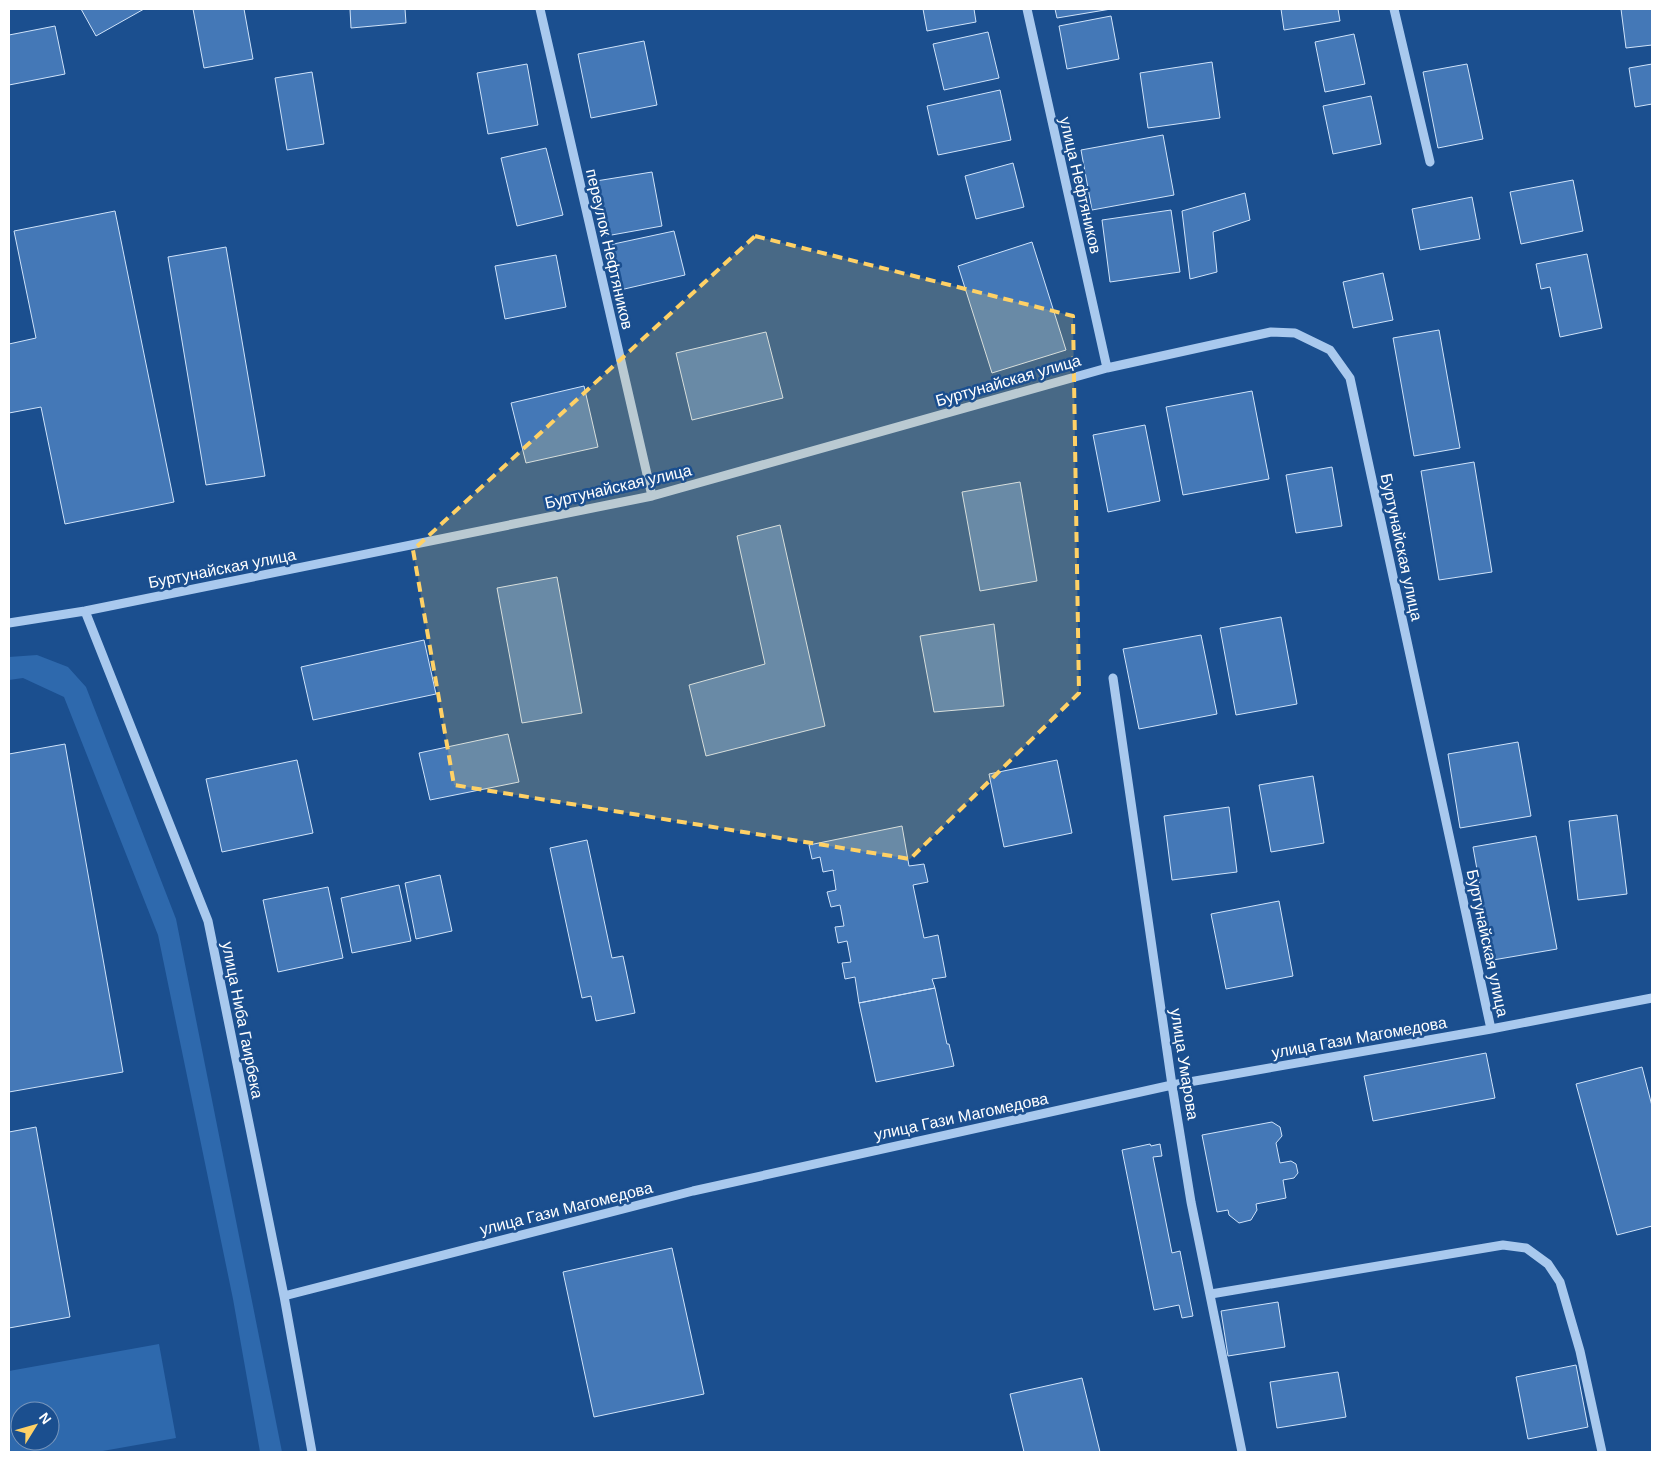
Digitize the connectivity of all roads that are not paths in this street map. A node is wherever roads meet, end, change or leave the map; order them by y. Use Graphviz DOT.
graph roads {
  1 [pos="540,9"];
  2 [pos="1027,9"];
  3 [pos="1394,9"];
  4 [pos="1430,162"];
  5 [pos="1107,368"];
  6 [pos="652,496"];
  7 [pos="85,611"];
  8 [pos="9,623"];
  9 [pos="1113,678"];
  10 [pos="1652,998"];
  11 [pos="1491,1029"];
  12 [pos="1172,1085"];
  13 [pos="1211,1294"];
  14 [pos="284,1296"];
  15 [pos="312,1452"];
  16 [pos="1242,1452"];
  17 [pos="1602,1452"];
  1 -- 6 [label="street, переулок Нефтяников"];
  2 -- 5 [label="street, улица Нефтяников"];
  3 -- 4 [label="street"];
  5 -- 6 [label="street, Буртунайская улица"];
  5 -- 11 [label="street, Буртунайская улица"];
  6 -- 7 [label="street, Буртунайская улица"];
  7 -- 8 [label="street, Буртунайская улица"];
  7 -- 14 [label="street, улица Ниба Гаирбека"];
  9 -- 12 [label="street, улица Умарова"];
  10 -- 11 [label="street, улица Гази Магомедова"];
  11 -- 12 [label="street, улица Гази Магомедова"];
  12 -- 13 [label="street, улица Умарова"];
  12 -- 14 [label="street, улица Гази Магомедова"];
  13 -- 16 [label="street, улица Умарова"];
  13 -- 17 [label="street"];
  14 -- 15 [label="street, улица Ниба Гаирбека"];
}
